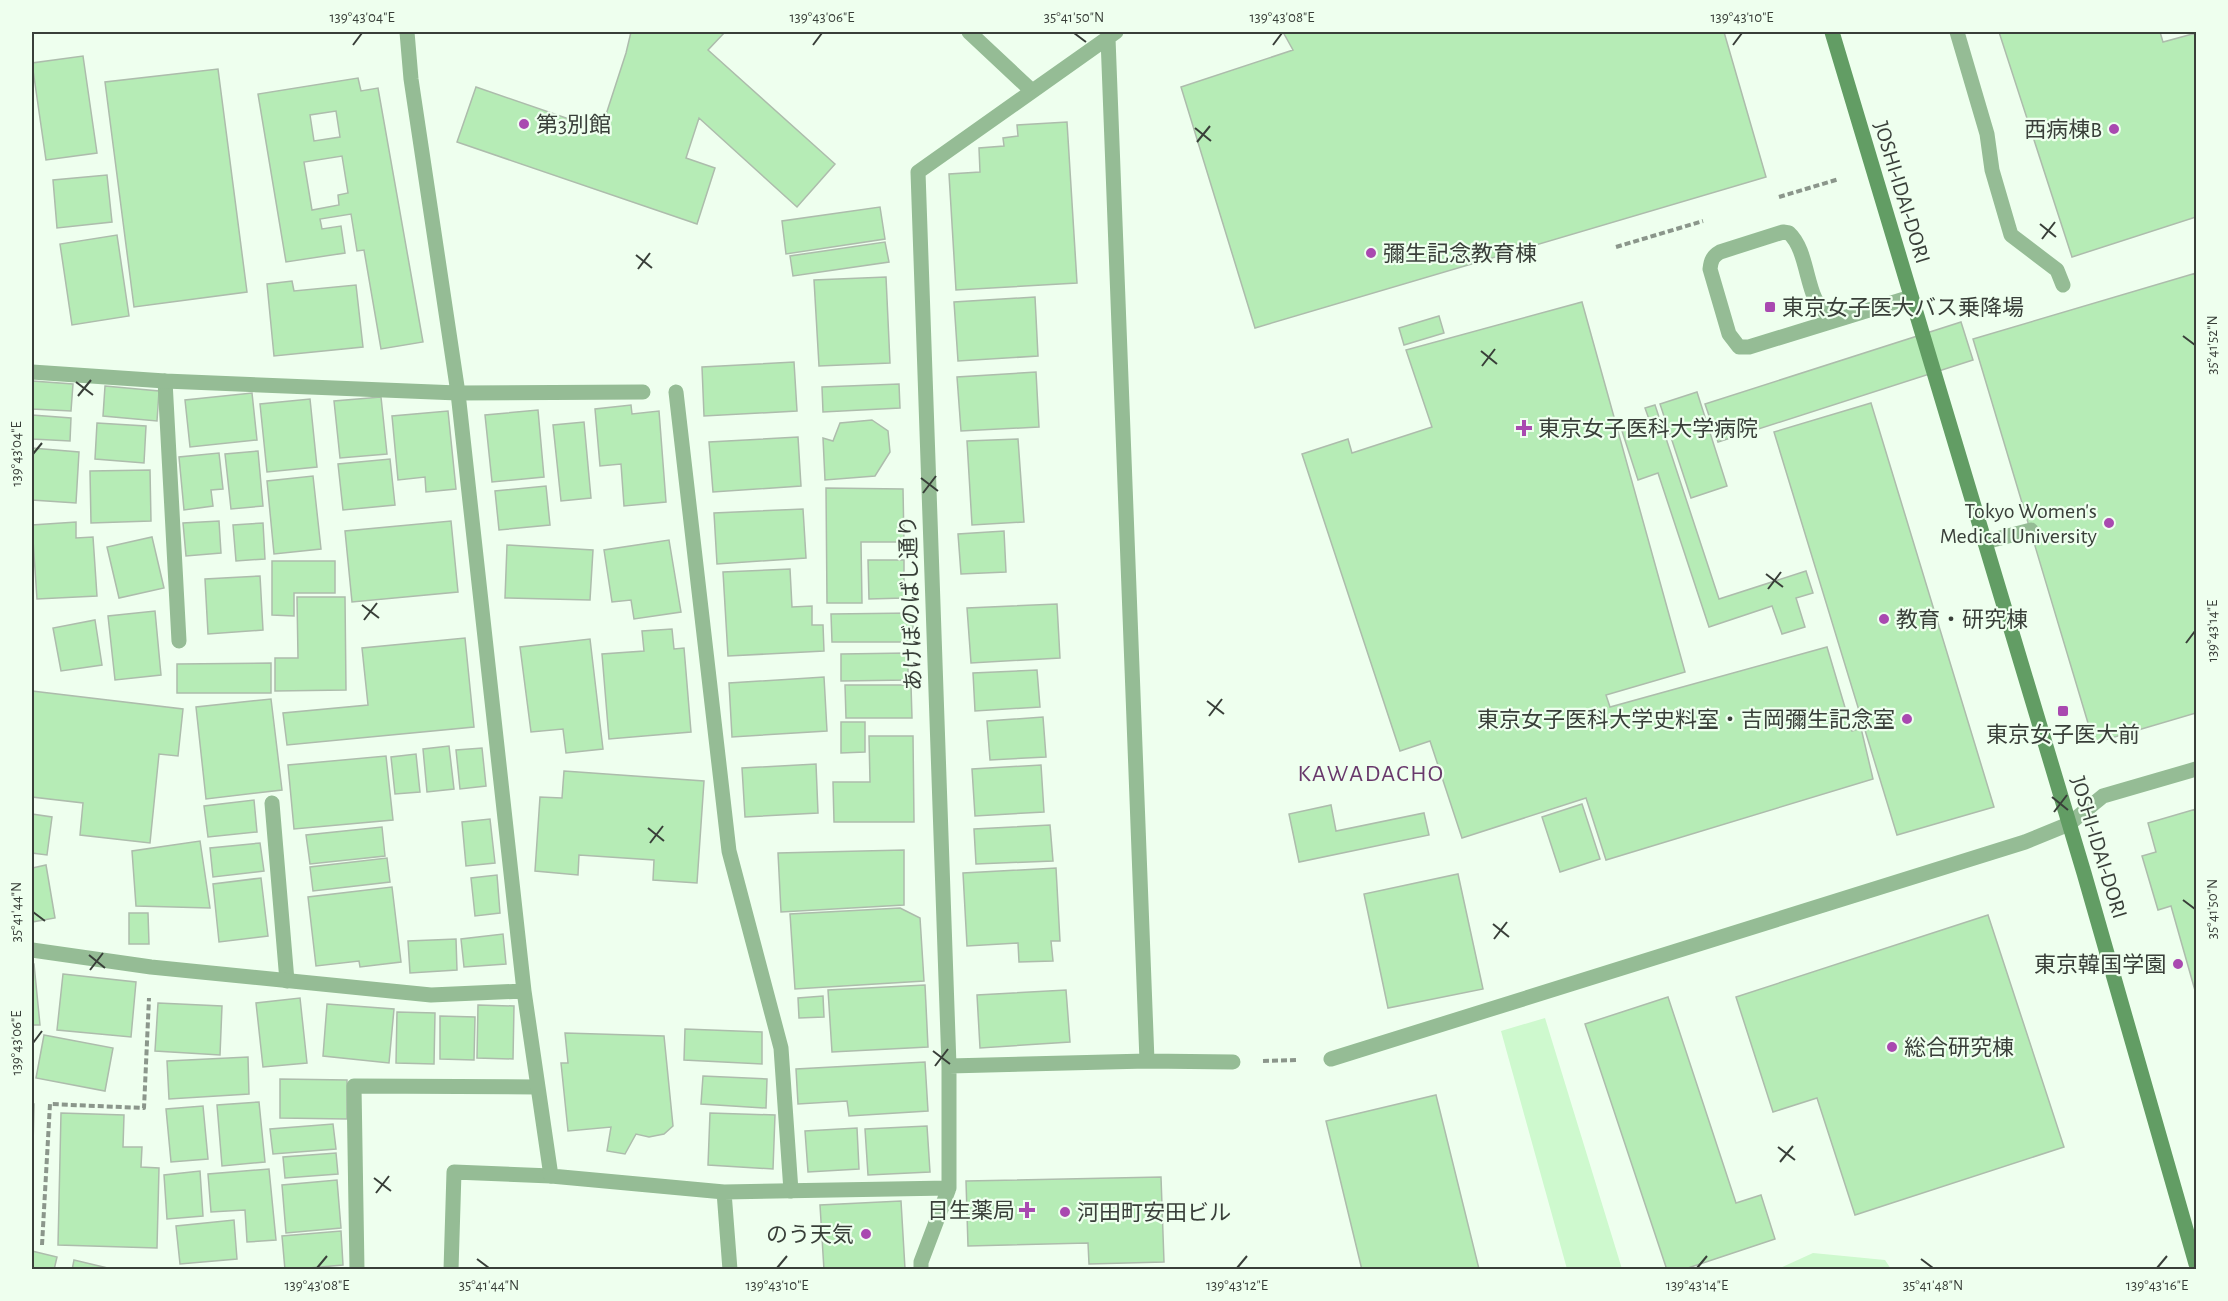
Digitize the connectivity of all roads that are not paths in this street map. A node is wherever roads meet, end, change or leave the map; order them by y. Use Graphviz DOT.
graph roads {
  1 [pos="406,32"];
  2 [pos="969,32"];
  3 [pos="1832,32"];
  4 [pos="1957,32"];
  5 [pos="1112,35"];
  6 [pos="1032,91"];
  7 [pos="2063,285"];
  8 [pos="1911,297"];
  9 [pos="1842,318"];
  10 [pos="32,372"];
  11 [pos="165,381"];
  12 [pos="643,392"];
  13 [pos="676,392"];
  14 [pos="458,393"];
  15 [pos="2031,530"];
  16 [pos="1985,542"];
  17 [pos="179,641"];
  18 [pos="2196,769"];
  19 [pos="272,803"];
  20 [pos="2069,824"];
  21 [pos="32,950"];
  22 [pos="287,981"];
  23 [pos="524,992"];
  24 [pos="1331,1059"];
  25 [pos="1147,1061"];
  26 [pos="1233,1062"];
  27 [pos="949,1066"];
  28 [pos="537,1087"];
  29 [pos="551,1176"];
  30 [pos="949,1188"];
  31 [pos="791,1191"];
  32 [pos="724,1192"];
  33 [pos="2196,1264"];
  34 [pos="357,1269"];
  35 [pos="451,1269"];
  36 [pos="730,1269"];
  37 [pos="921,1269"];
  1 -- 14 [label="street"];
  2 -- 6 [label="street"];
  3 -- 8 [label="street, JOSHI-IDAI-DORI"];
  4 -- 7 [label="street"];
  5 -- 6 [label="street, あけぼのばし通り"];
  5 -- 25 [label="street"];
  6 -- 27 [label="street, あけぼのばし通り"];
  8 -- 9 [label="street"];
  8 -- 16 [label="street, JOSHI-IDAI-DORI"];
  9 -- 9 [label="street"];
  10 -- 11 [label="street"];
  11 -- 14 [label="street"];
  11 -- 17 [label="street"];
  12 -- 14 [label="street"];
  13 -- 31 [label="street"];
  14 -- 23 [label="street"];
  15 -- 16 [label="street"];
  16 -- 20 [label="street, JOSHI-IDAI-DORI"];
  18 -- 20 [label="street"];
  19 -- 22 [label="street"];
  20 -- 24 [label="street"];
  20 -- 33 [label="street, JOSHI-IDAI-DORI"];
  21 -- 22 [label="street"];
  22 -- 23 [label="street"];
  23 -- 28 [label="street"];
  25 -- 26 [label="street"];
  25 -- 27 [label="street"];
  27 -- 30 [label="street, あけぼのばし通り"];
  28 -- 29 [label="street"];
  28 -- 34 [label="street"];
  29 -- 32 [label="street"];
  29 -- 35 [label="street"];
  30 -- 31 [label="street"];
  30 -- 37 [label="street, あけぼのばし通り"];
  31 -- 32 [label="street"];
  32 -- 36 [label="street"];
}
